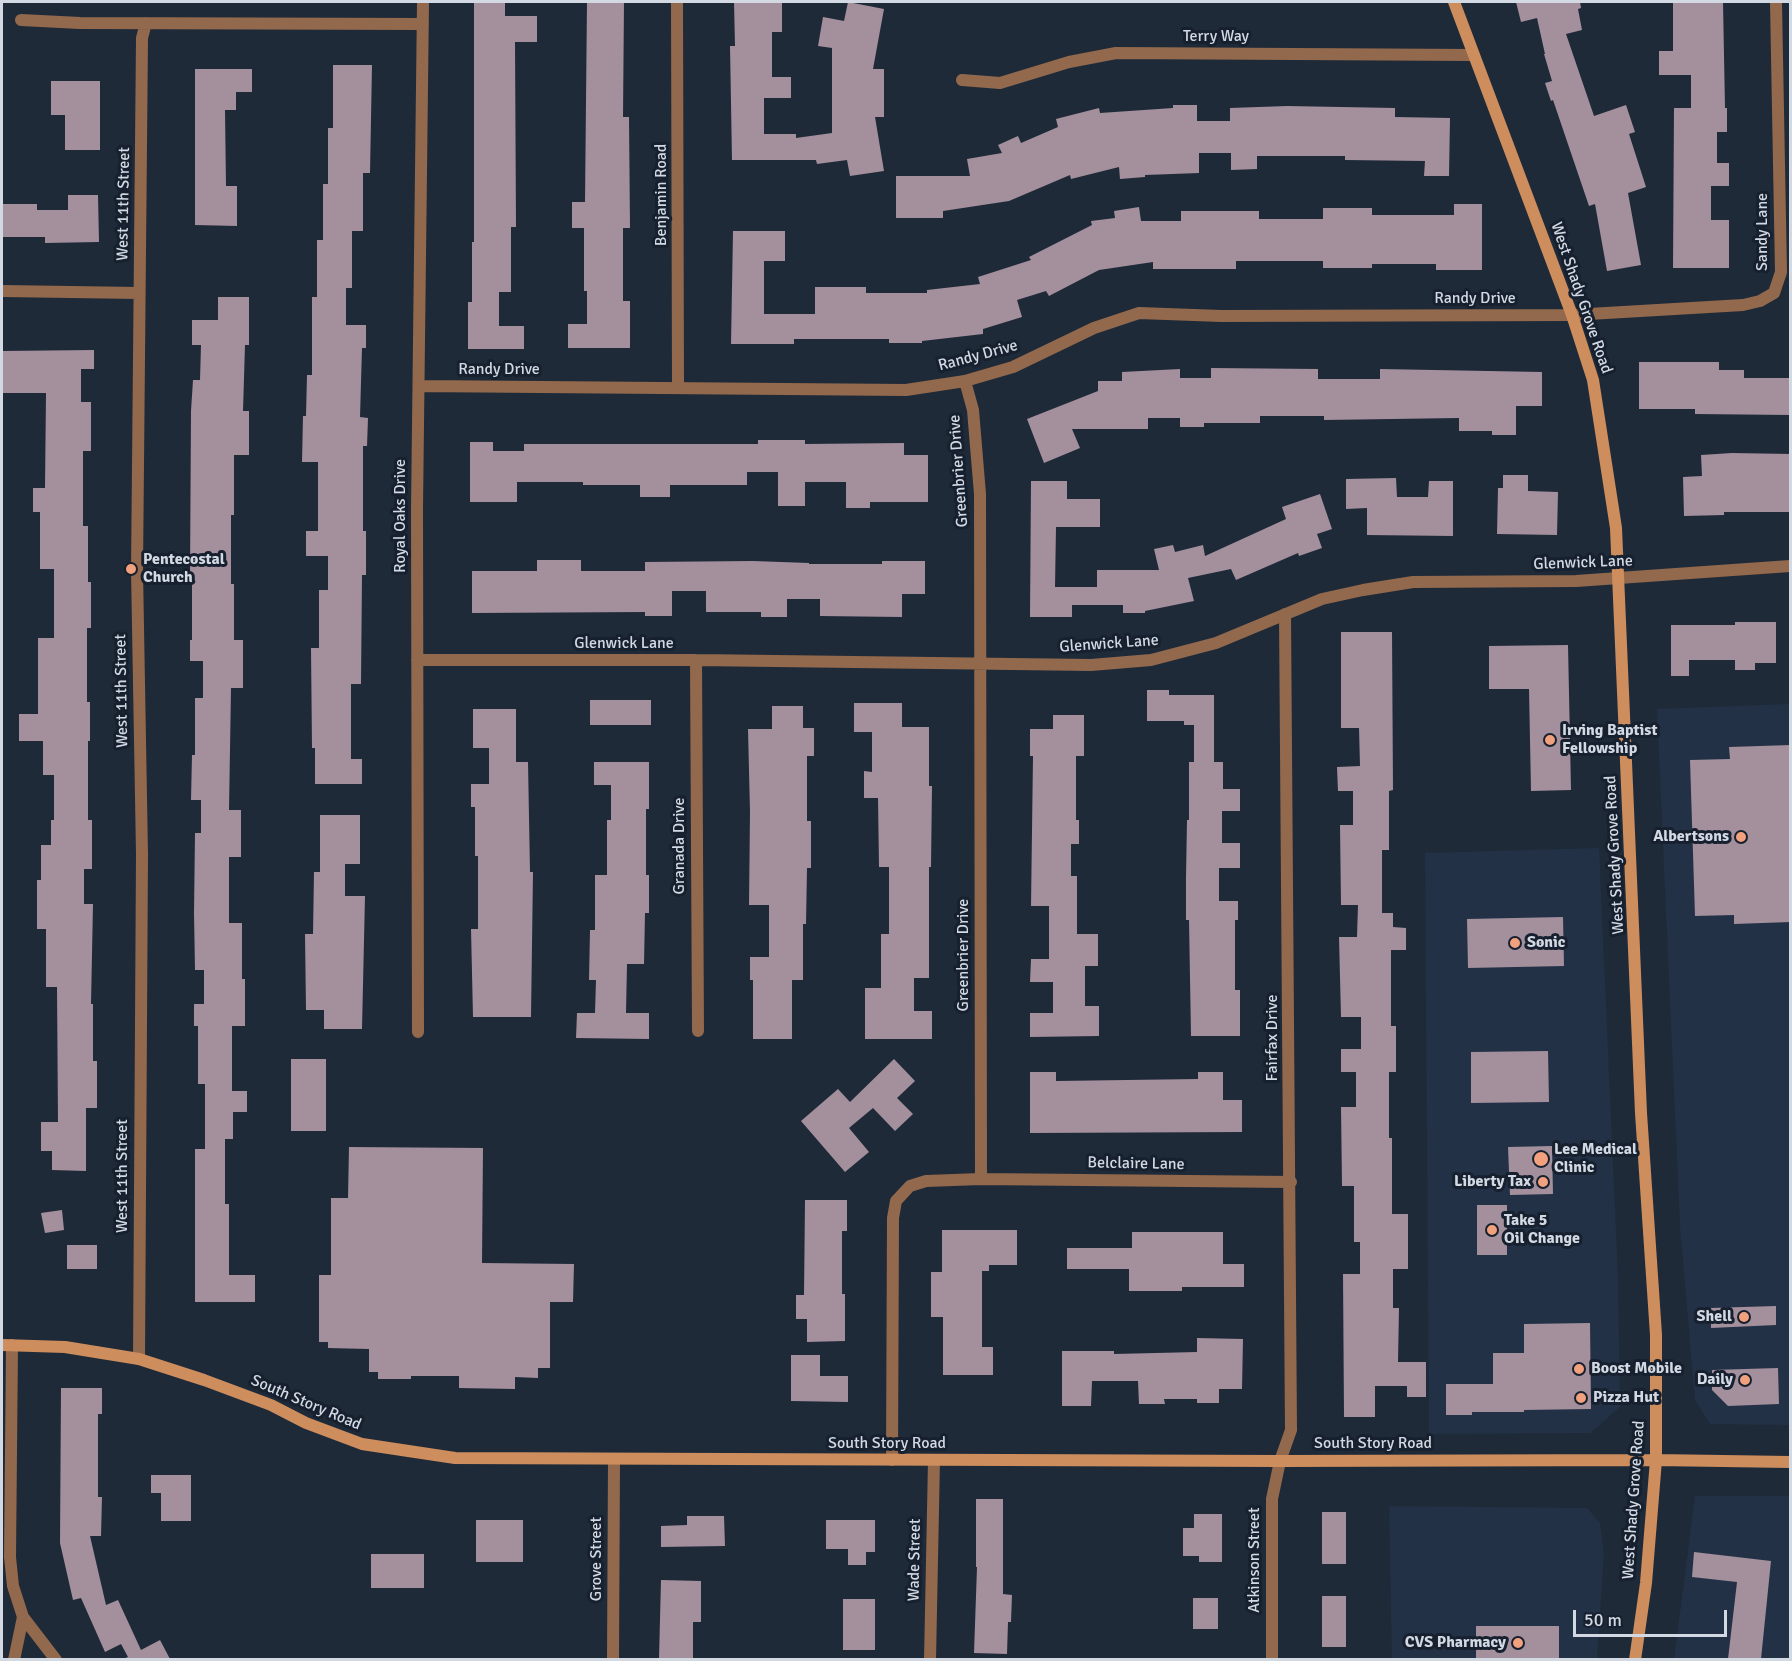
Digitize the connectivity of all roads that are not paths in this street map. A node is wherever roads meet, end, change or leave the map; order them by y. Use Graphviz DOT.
graph roads {
  1 [pos="423,2"];
  2 [pos="677,2"];
  3 [pos="1454,2"];
  4 [pos="1776,2"];
  5 [pos="21,20"];
  6 [pos="146,22"];
  7 [pos="423,24"];
  8 [pos="1473,56"];
  9 [pos="962,80"];
  10 [pos="2,291"];
  11 [pos="139,293"];
  12 [pos="1572,315"];
  13 [pos="965,381"];
  14 [pos="419,386"];
  15 [pos="678,388"];
  16 [pos="1791,566"];
  17 [pos="1619,578"];
  18 [pos="1285,614"];
  19 [pos="417,660"];
  20 [pos="696,660"];
  21 [pos="980,663"];
  22 [pos="698,1031"];
  23 [pos="418,1032"];
  24 [pos="981,1179"];
  25 [pos="1291,1182"];
  26 [pos="7,1345"];
  27 [pos="139,1359"];
  28 [pos="614,1460"];
  29 [pos="1656,1460"];
  30 [pos="892,1461"];
  31 [pos="934,1461"];
  32 [pos="1280,1461"];
  33 [pos="1791,1462"];
  34 [pos="23,1617"];
  35 [pos="14,1659"];
  36 [pos="56,1659"];
  37 [pos="613,1659"];
  38 [pos="930,1659"];
  39 [pos="1272,1659"];
  40 [pos="1635,1659"];
  1 -- 7 [label="street, Royal Oaks Drive"];
  2 -- 15 [label="street, Benjamin Road"];
  3 -- 8 [label="main road, West Shady Grove Road"];
  4 -- 12 [label="street, Sandy Lane"];
  5 -- 6 [label="street"];
  6 -- 7 [label="street"];
  6 -- 11 [label="street, West 11th Street"];
  7 -- 14 [label="street, Royal Oaks Drive"];
  8 -- 9 [label="street, Terry Way"];
  8 -- 12 [label="main road, West Shady Grove Road"];
  10 -- 11 [label="street"];
  11 -- 27 [label="street, West 11th Street"];
  12 -- 13 [label="street, Randy Drive"];
  12 -- 17 [label="main road, West Shady Grove Road"];
  13 -- 15 [label="street, Randy Drive"];
  13 -- 21 [label="street, Greenbrier Drive"];
  14 -- 15 [label="street, Randy Drive"];
  14 -- 19 [label="street, Royal Oaks Drive"];
  16 -- 17 [label="street, Glenwick Lane"];
  17 -- 18 [label="street, Glenwick Lane"];
  17 -- 29 [label="main road, West Shady Grove Road"];
  18 -- 21 [label="street, Glenwick Lane"];
  18 -- 25 [label="street, Fairfax Drive"];
  19 -- 20 [label="street, Glenwick Lane"];
  19 -- 23 [label="street, Royal Oaks Drive"];
  20 -- 21 [label="street, Glenwick Lane"];
  20 -- 22 [label="street, Granada Drive"];
  21 -- 24 [label="street, Greenbrier Drive"];
  24 -- 25 [label="street, Belclaire Lane"];
  24 -- 30 [label="street"];
  25 -- 32 [label="street, Fairfax Drive"];
  26 -- 27 [label="main road, South Story Road"];
  26 -- 34 [label="street"];
  27 -- 28 [label="main road, South Story Road"];
  28 -- 30 [label="main road, South Story Road"];
  28 -- 37 [label="street, Grove Street"];
  29 -- 32 [label="main road, South Story Road"];
  29 -- 33 [label="main road, South Story Road"];
  29 -- 40 [label="main road, West Shady Grove Road"];
  30 -- 31 [label="main road, South Story Road"];
  31 -- 32 [label="main road, South Story Road"];
  31 -- 38 [label="street, Wade Street"];
  32 -- 39 [label="street, Atkinson Street"];
  34 -- 35 [label="street"];
  34 -- 36 [label="street"];
}
